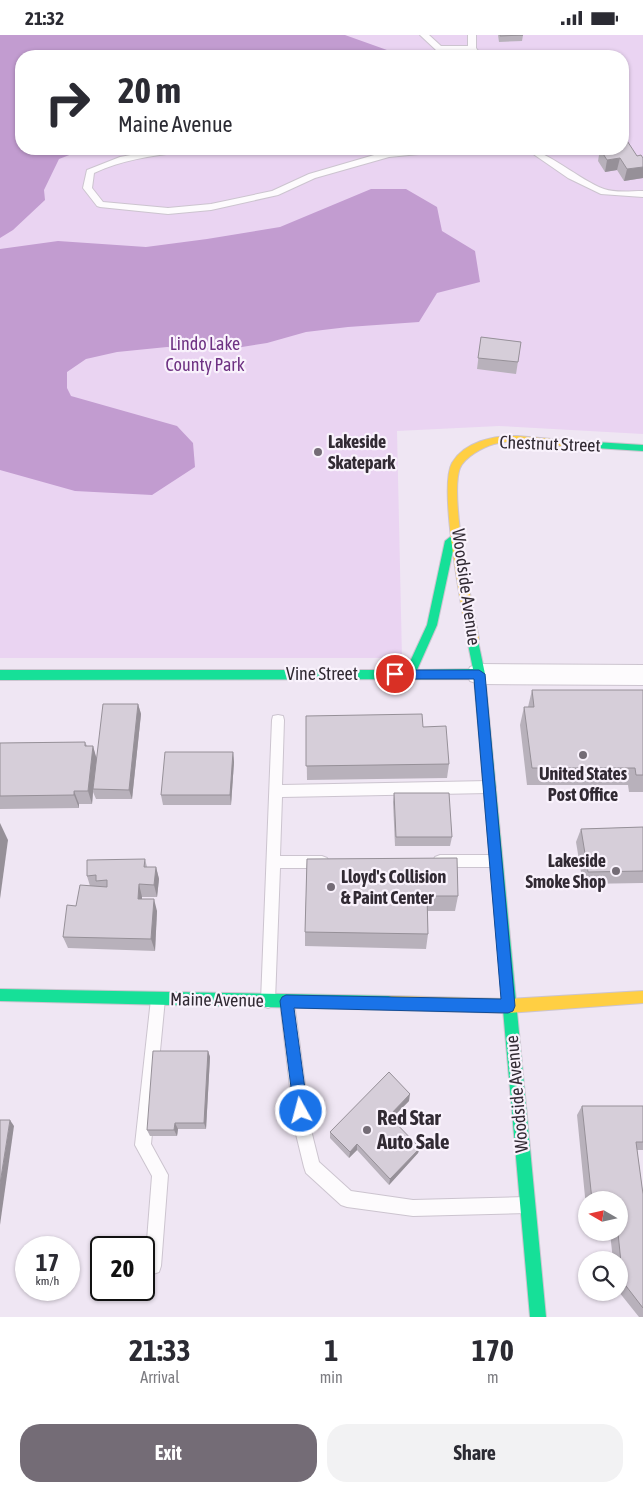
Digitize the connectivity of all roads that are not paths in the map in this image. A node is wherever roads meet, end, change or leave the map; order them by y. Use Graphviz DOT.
graph roads {
  1 [pos="424,35"];
  2 [pos="472,35"];
  3 [pos="439,48"];
  4 [pos="472,48"];
  5 [pos="140,155"];
  6 [pos="385,155"];
  7 [pos="539,155"];
  8 [pos="643,194"];
  9 [pos="643,448"];
  10 [pos="452,484"];
  11 [pos="456,515"];
  12 [pos="395,674"];
  13 [pos="479,674"];
  14 [pos="0,675"];
  15 [pos="643,675"];
  16 [pos="278,721"];
  17 [pos="489,787"];
  18 [pos="275,791"];
  19 [pos="428,861"];
  20 [pos="495,861"];
  21 [pos="272,862"];
  22 [pos="340,862"];
  23 [pos="0,995"];
  24 [pos="643,997"];
  25 [pos="158,999"];
  26 [pos="268,1001"];
  27 [pos="286,1001"];
  28 [pos="508,1006"];
  29 [pos="527,1205"];
  30 [pos="155,1240"];
  31 [pos="538,1317"];
  1 -- 3 [label="lane"];
  2 -- 4 [label="lane"];
  3 -- 4 [label="lane"];
  5 -- 6 [label="lane"];
  7 -- 8 [label="lane"];
  9 -- 10 [label="street, Chestnut Street"];
  10 -- 11 [label="street, Woodside Avenue"];
  11 -- 12 [label="street"];
  11 -- 13 [label="street, Woodside Avenue"];
  12 -- 13 [label="street, Vine Street"];
  12 -- 14 [label="street, Vine Street"];
  13 -- 15 [label="street, Vine Street"];
  13 -- 17 [label="street, Woodside Avenue"];
  16 -- 18 [label="lane"];
  17 -- 18 [label="lane"];
  17 -- 20 [label="street, Woodside Avenue"];
  18 -- 21 [label="lane"];
  19 -- 20 [label="lane"];
  20 -- 28 [label="street, Woodside Avenue"];
  21 -- 22 [label="lane"];
  21 -- 26 [label="lane"];
  23 -- 25 [label="street, Maine Avenue"];
  24 -- 28 [label="street, Maine Avenue"];
  25 -- 26 [label="street, Maine Avenue"];
  25 -- 30 [label="lane"];
  26 -- 27 [label="street, Maine Avenue"];
  27 -- 28 [label="street, Maine Avenue"];
  27 -- 29 [label="lane"];
  28 -- 29 [label="street, Woodside Avenue"];
  29 -- 31 [label="street, Woodside Avenue"];
}
